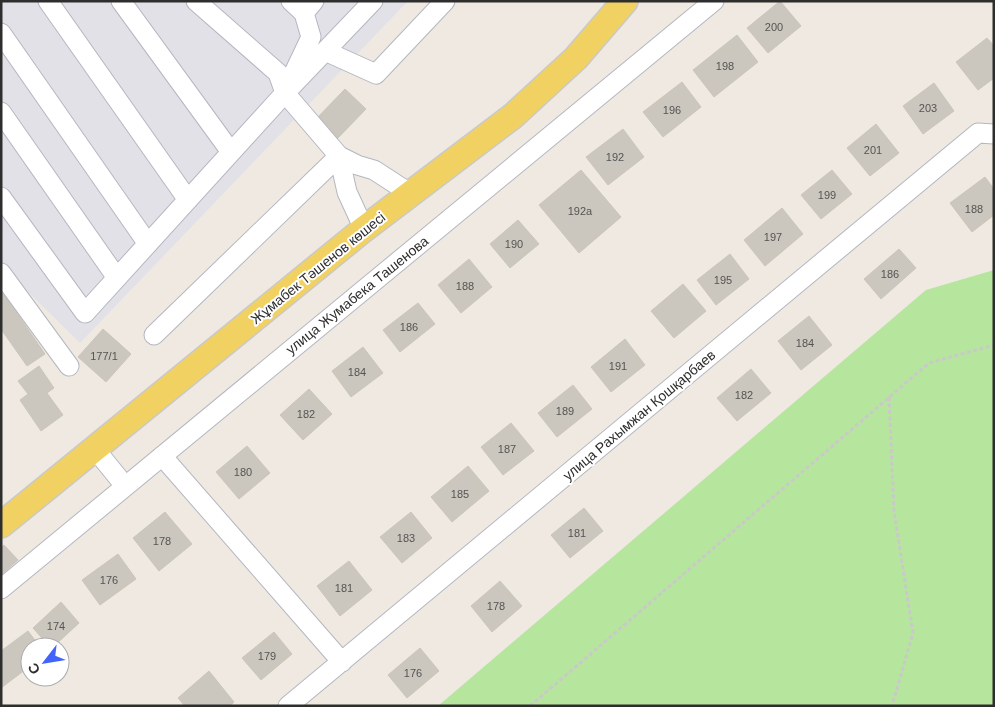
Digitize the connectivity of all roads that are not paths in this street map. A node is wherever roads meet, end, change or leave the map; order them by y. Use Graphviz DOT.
graph roads {
  1 [pos="48,1"];
  2 [pos="121,1"];
  3 [pos="196,1"];
  4 [pos="373,1"];
  5 [pos="445,1"];
  6 [pos="625,1"];
  7 [pos="714,1"];
  8 [pos="303,5"];
  9 [pos="1,32"];
  10 [pos="325,51"];
  11 [pos="285,93"];
  12 [pos="1,112"];
  13 [pos="994,134"];
  14 [pos="231,152"];
  15 [pos="339,156"];
  16 [pos="411,194"];
  17 [pos="1,196"];
  18 [pos="188,200"];
  19 [pos="364,229"];
  20 [pos="148,244"];
  21 [pos="1,273"];
  22 [pos="117,278"];
  23 [pos="154,336"];
  24 [pos="69,366"];
  25 [pos="95,449"];
  26 [pos="162,456"];
  27 [pos="125,486"];
  28 [pos="1,526"];
  29 [pos="1,589"];
  30 [pos="342,662"];
  31 [pos="288,706"];
  1 -- 18 [label="street"];
  2 -- 14 [label="street"];
  3 -- 11 [label="street"];
  4 -- 10 [label="street"];
  5 -- 10 [label="street"];
  6 -- 16 [label="main road, Жұмабек Тәшенов көшесі"];
  7 -- 26 [label="street, улица Жумабека Ташенова"];
  8 -- 11 [label="street"];
  9 -- 20 [label="street"];
  10 -- 11 [label="street"];
  11 -- 14 [label="street"];
  11 -- 15 [label="street"];
  12 -- 22 [label="street"];
  13 -- 30 [label="street, улица Рахымжан Қошқарбаев"];
  14 -- 18 [label="street"];
  15 -- 16 [label="street"];
  15 -- 19 [label="street"];
  15 -- 23 [label="street"];
  16 -- 19 [label="main road, Жұмабек Тәшенов көшесі"];
  17 -- 22 [label="street"];
  18 -- 20 [label="street"];
  19 -- 25 [label="main road, Жұмабек Тәшенов көшесі"];
  20 -- 22 [label="street"];
  21 -- 24 [label="street"];
  25 -- 27 [label="street"];
  25 -- 28 [label="main road, Жұмабек Тәшенов көшесі"];
  26 -- 27 [label="street, улица Жумабека Ташенова"];
  26 -- 30 [label="street"];
  27 -- 29 [label="street, улица Жумабека Ташенова"];
  30 -- 31 [label="street, улица Рахымжан Қошқарбаев"];
}
